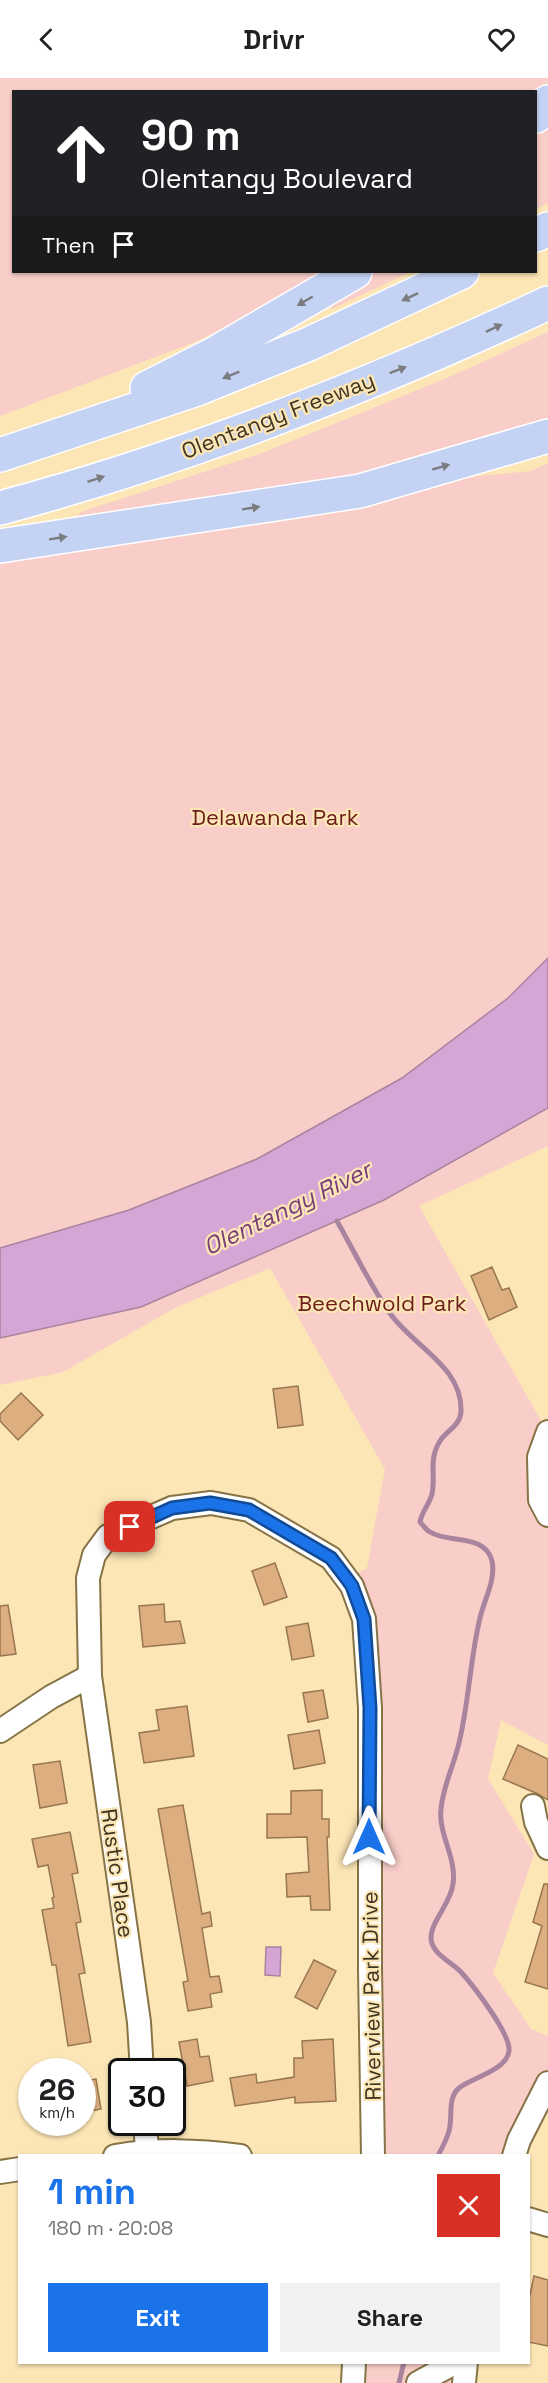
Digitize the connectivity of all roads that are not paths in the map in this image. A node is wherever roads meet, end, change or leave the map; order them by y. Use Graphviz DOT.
graph roads {
  1 [pos="548,102"];
  2 [pos="537,115"];
  3 [pos="353,273"];
  4 [pos="460,273"];
  5 [pos="548,303"];
  6 [pos="548,436"];
  7 [pos="15,451"];
  8 [pos="0,508"];
  9 [pos="0,546"];
  10 [pos="548,1432"];
  11 [pos="548,1515"];
  12 [pos="90,1676"];
  13 [pos="0,1731"];
  14 [pos="533,1806"];
  15 [pos="548,1848"];
  16 [pos="141,2058"];
  17 [pos="548,2083"];
  18 [pos="146,2136"];
  19 [pos="147,2151"];
  20 [pos="128,2154"];
  21 [pos="226,2154"];
  22 [pos="373,2154"];
  23 [pos="515,2154"];
  24 [pos="18,2169"];
  25 [pos="0,2172"];
  26 [pos="530,2220"];
  27 [pos="548,2225"];
  28 [pos="354,2364"];
  29 [pos="452,2364"];
  30 [pos="466,2364"];
  31 [pos="353,2383"];
  32 [pos="418,2383"];
  33 [pos="464,2383"];
  1 -- 2 [label="highway"];
  3 -- 7 [label="highway, one-way"];
  4 -- 7 [label="highway, one-way"];
  8 -- 5 [label="highway, Olentangy Freeway, one-way"];
  9 -- 6 [label="highway, one-way"];
  10 -- 11 [label="street"];
  12 -- 13 [label="street"];
  12 -- 16 [label="street, Rustic Place"];
  12 -- 22 [label="street, Riverview Park Drive"];
  14 -- 15 [label="street"];
  17 -- 23 [label="street"];
  18 -- 19 [label="street"];
  19 -- 20 [label="street"];
  19 -- 21 [label="street"];
  24 -- 25 [label="street"];
  26 -- 27 [label="street"];
  28 -- 31 [label="street"];
  29 -- 32 [label="street"];
  30 -- 33 [label="street"];
}
